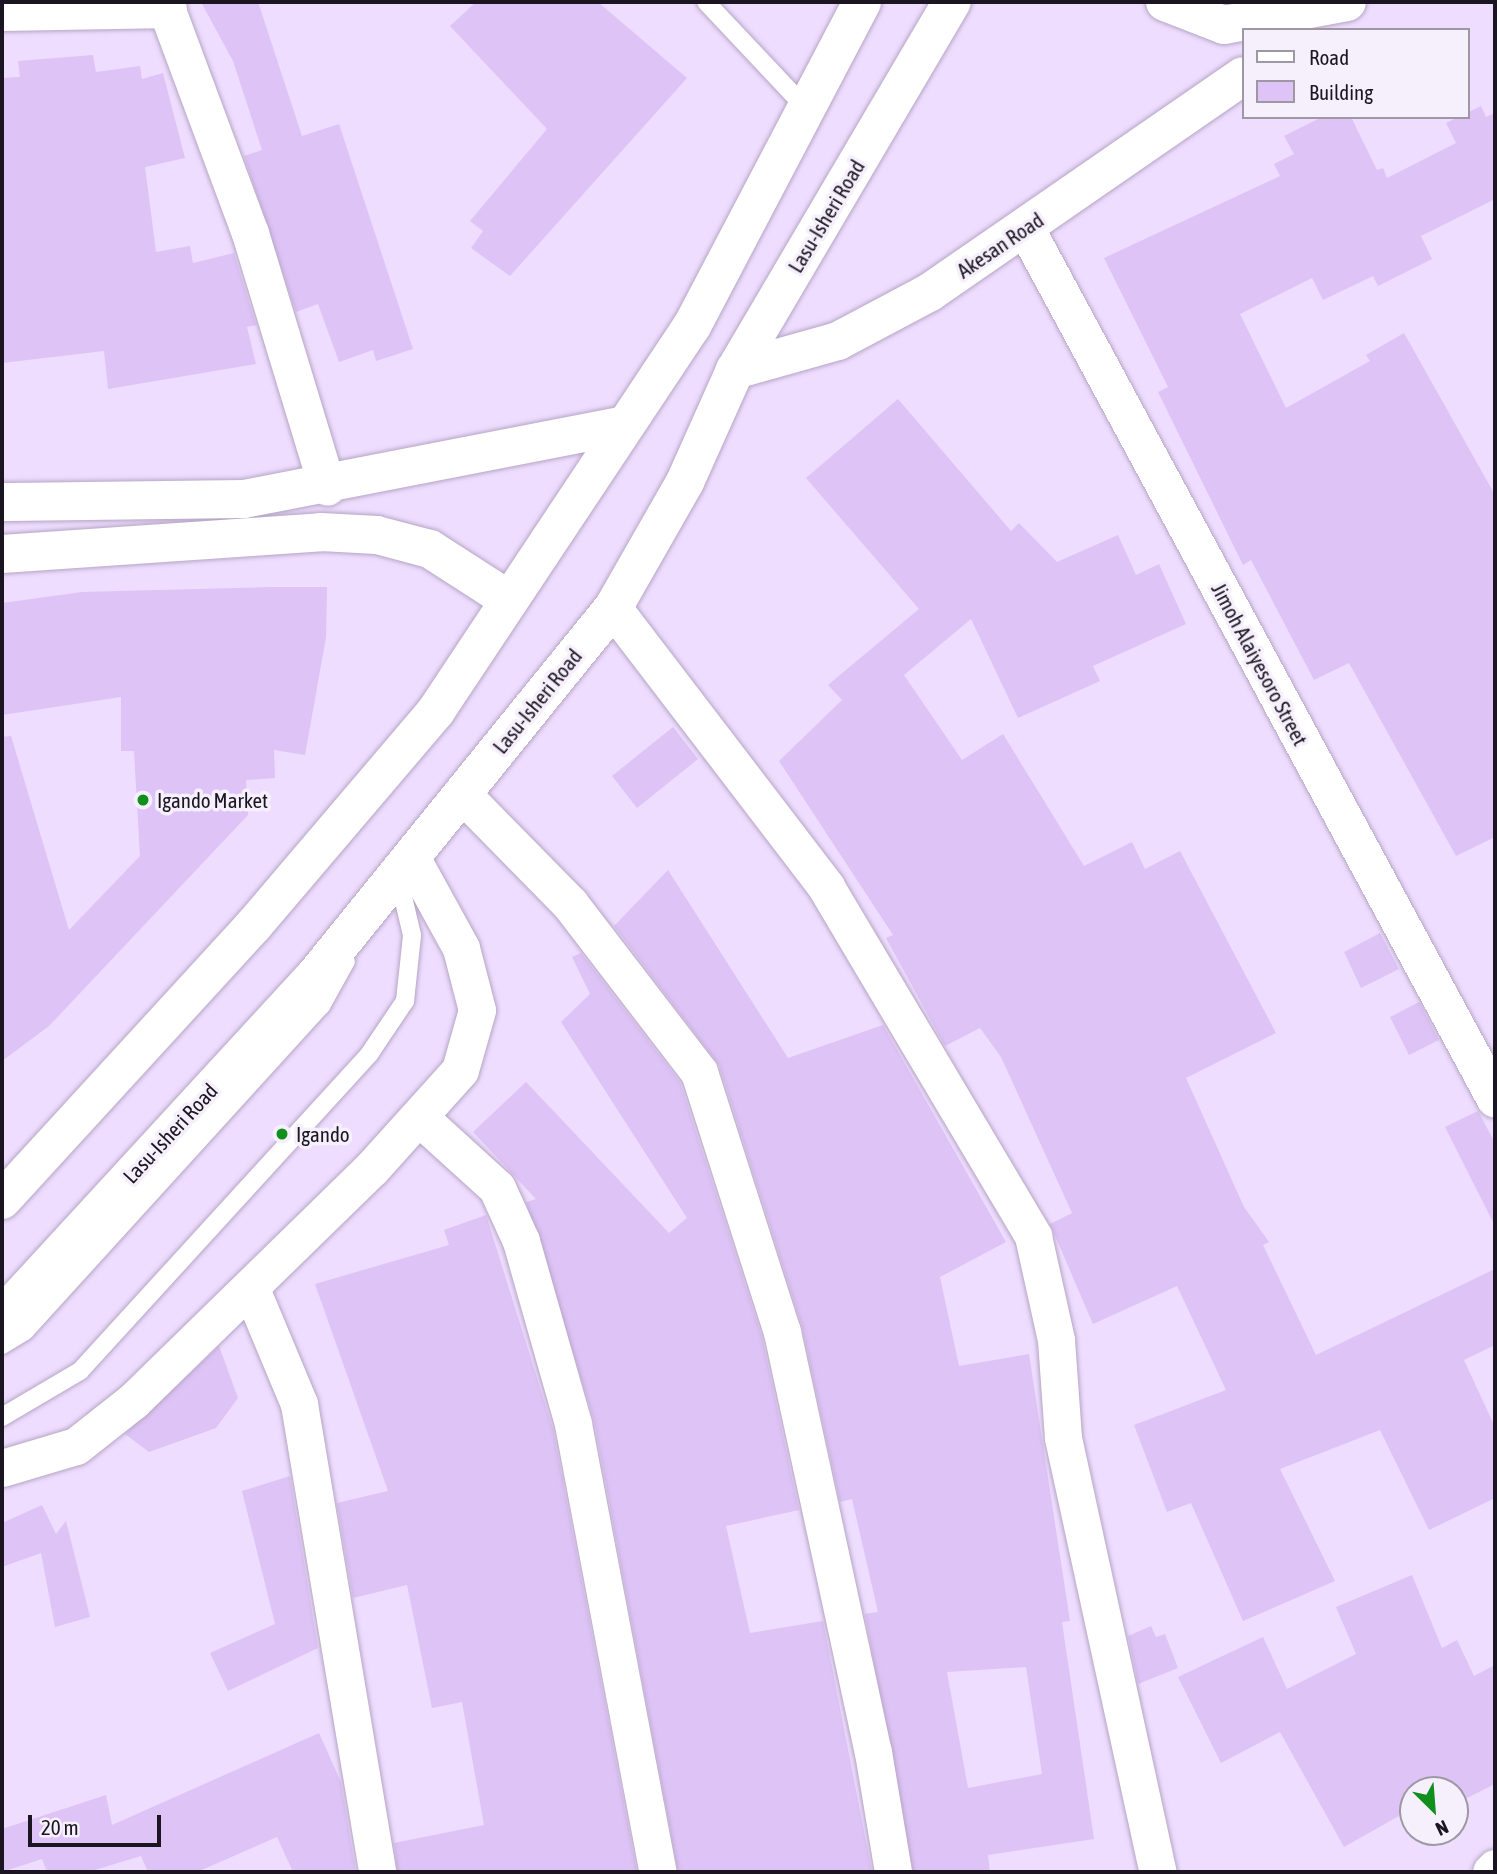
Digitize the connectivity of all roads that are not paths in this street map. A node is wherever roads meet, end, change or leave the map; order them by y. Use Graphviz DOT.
graph roads {
  1 [pos="706,2"];
  2 [pos="862,2"];
  3 [pos="952,2"];
  4 [pos="1165,2"];
  5 [pos="1348,2"];
  6 [pos="166,6"];
  7 [pos="2,12"];
  8 [pos="1291,15"];
  9 [pos="1242,77"];
  10 [pos="807,108"];
  11 [pos="1026,229"];
  12 [pos="734,370"];
  13 [pos="620,426"];
  14 [pos="327,487"];
  15 [pos="2,502"];
  16 [pos="2,554"];
  17 [pos="506,598"];
  18 [pos="613,608"];
  19 [pos="462,794"];
  20 [pos="404,865"];
  21 [pos="355,925"];
  22 [pos="1495,1099"];
  23 [pos="419,1117"];
  24 [pos="2,1200"];
  25 [pos="251,1289"];
  26 [pos="2,1315"];
  27 [pos="2,1345"];
  28 [pos="2,1417"];
  29 [pos="2,1468"];
  30 [pos="1495,1868"];
  31 [pos="377,1872"];
  32 [pos="658,1872"];
  33 [pos="893,1872"];
  34 [pos="1158,1872"];
  35 [pos="1491,1872"];
  1 -- 10 [label="lane"];
  2 -- 10 [label="main road"];
  3 -- 12 [label="main road, Lasu-Isheri Road"];
  4 -- 8 [label="main road"];
  5 -- 8 [label="main road"];
  6 -- 7 [label="street"];
  6 -- 14 [label="street"];
  9 -- 11 [label="main road, Akesan Road"];
  10 -- 13 [label="main road"];
  11 -- 12 [label="main road, Akesan Road"];
  11 -- 22 [label="street, Jimoh Alaiyesoro Street"];
  12 -- 18 [label="main road, Lasu-Isheri Road"];
  13 -- 14 [label="main road"];
  13 -- 17 [label="main road"];
  14 -- 15 [label="main road"];
  16 -- 17 [label="main road"];
  17 -- 24 [label="main road"];
  18 -- 19 [label="main road, Lasu-Isheri Road"];
  18 -- 34 [label="street"];
  19 -- 20 [label="main road, Lasu-Isheri Road"];
  19 -- 33 [label="street"];
  20 -- 21 [label="main road, Lasu-Isheri Road"];
  20 -- 23 [label="street"];
  20 -- 28 [label="lane"];
  21 -- 26 [label="main road, Lasu-Isheri Road"];
  21 -- 27 [label="lane"];
  23 -- 25 [label="street"];
  23 -- 32 [label="street"];
  25 -- 29 [label="street"];
  25 -- 31 [label="street"];
  30 -- 35 [label="street"];
}
